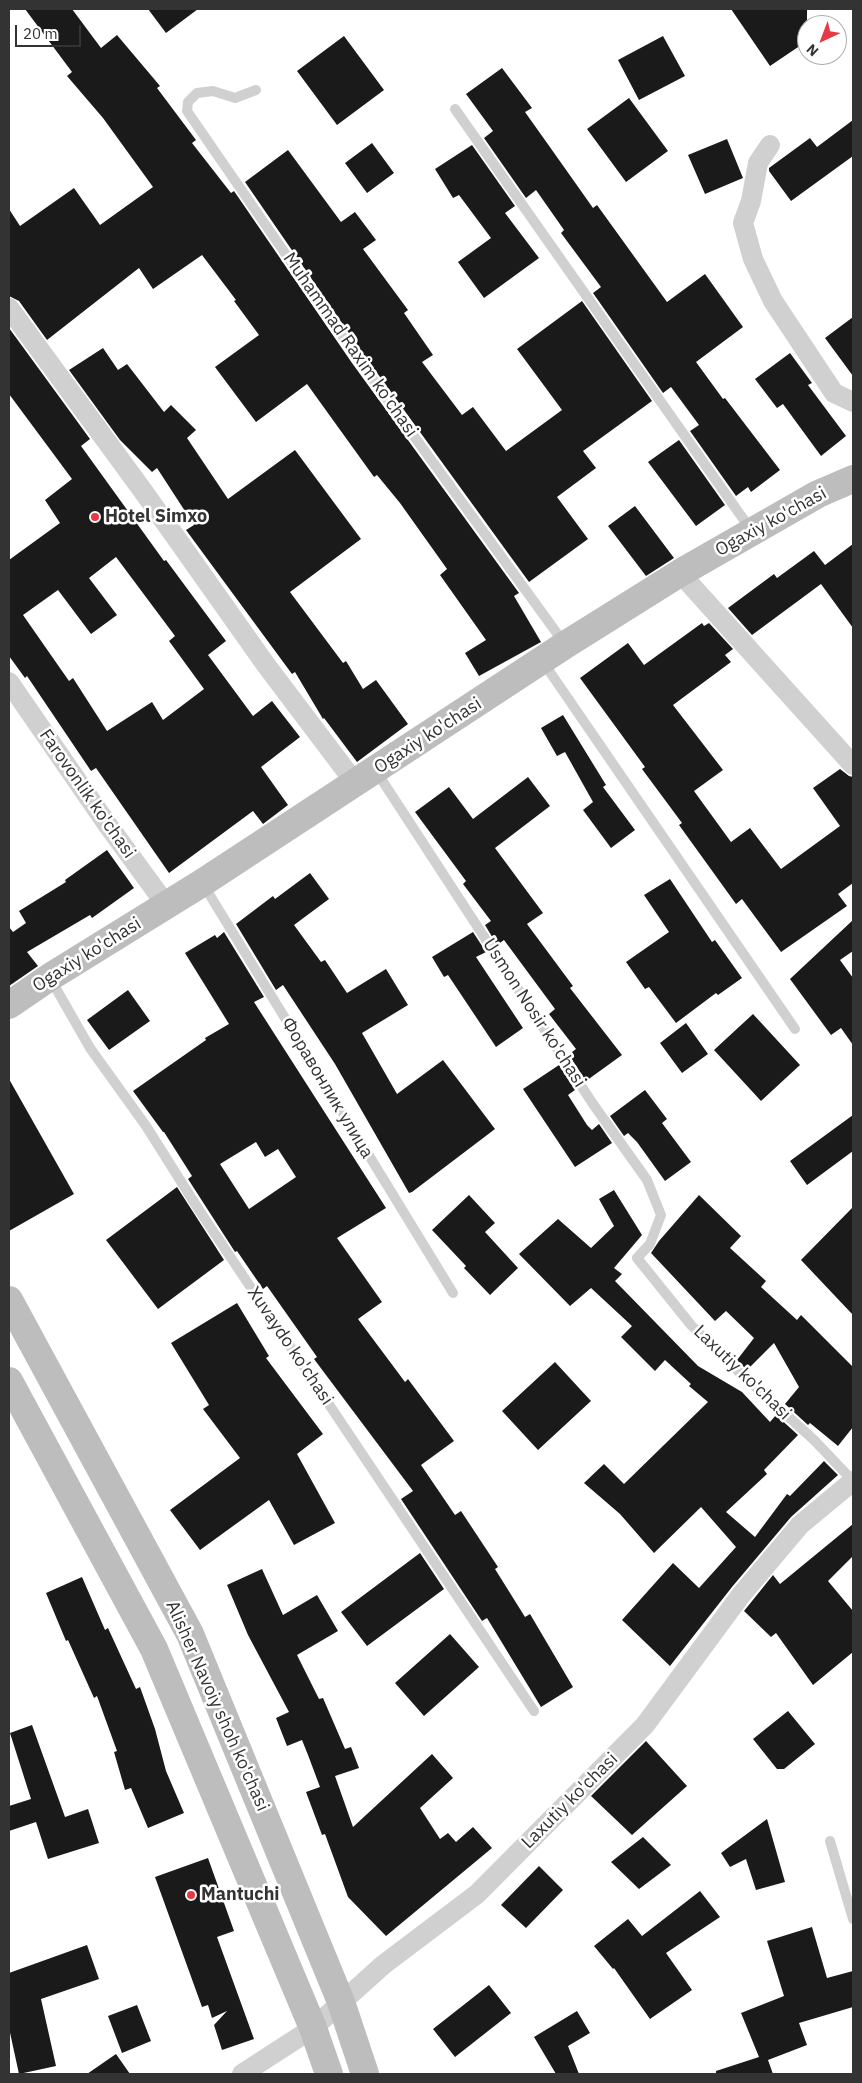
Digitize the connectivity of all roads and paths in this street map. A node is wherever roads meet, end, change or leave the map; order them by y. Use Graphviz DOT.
graph roads {
  1 [pos="256,90"];
  2 [pos="455,109"];
  3 [pos="770,145"];
  4 [pos="9,308"];
  5 [pos="853,402"];
  6 [pos="853,479"];
  7 [pos="751,530"];
  8 [pos="680,573"];
  9 [pos="565,644"];
  10 [pos="542,661"];
  11 [pos="9,682"];
  12 [pos="853,765"];
  13 [pos="366,777"];
  14 [pos="202,883"];
  15 [pos="167,906"];
  16 [pos="50,977"];
  17 [pos="9,1005"];
  18 [pos="796,1029"];
  19 [pos="637,1258"];
  20 [pos="452,1293"];
  21 [pos="9,1300"];
  22 [pos="9,1381"];
  23 [pos="853,1481"];
  24 [pos="534,1711"];
  25 [pos="830,1840"];
  26 [pos="853,1919"];
  27 [pos="342,2002"];
  28 [pos="313,2028"];
  29 [pos="242,2074"];
  30 [pos="328,2074"];
  31 [pos="365,2074"];
  1 -- 9 [label="lane, Muhammad Raxim ko'chasi"];
  2 -- 7 [label="lane"];
  3 -- 5 [label="street"];
  4 -- 13 [label="street"];
  6 -- 7 [label="main road, Ogaxiy ko'chasi"];
  7 -- 8 [label="main road, Ogaxiy ko'chasi"];
  8 -- 9 [label="main road, Ogaxiy ko'chasi"];
  8 -- 12 [label="street"];
  9 -- 10 [label="main road, Ogaxiy ko'chasi"];
  10 -- 13 [label="main road, Ogaxiy ko'chasi"];
  10 -- 18 [label="lane"];
  11 -- 15 [label="street, Farovonlik ko'chasi"];
  13 -- 14 [label="main road, Ogaxiy ko'chasi"];
  13 -- 19 [label="lane, Usmon Nosir ko'chasi"];
  14 -- 15 [label="main road, Ogaxiy ko'chasi"];
  14 -- 20 [label="lane, Форавонлик улица"];
  15 -- 16 [label="main road, Ogaxiy ko'chasi"];
  16 -- 17 [label="main road, Ogaxiy ko'chasi"];
  16 -- 24 [label="lane, Xuvaydo ko'chasi"];
  19 -- 23 [label="lane, Laxutiy ko'chasi"];
  21 -- 27 [label="main road, Alisher Navoiy shoh ko'chasi"];
  22 -- 28 [label="main road, Alisher Navoiy shoh ko'chasi"];
  23 -- 27 [label="street, Laxutiy ko'chasi"];
  25 -- 26 [label="lane"];
  27 -- 28 [label="street, Laxutiy ko'chasi"];
  27 -- 31 [label="main road, Alisher Navoiy shoh ko'chasi"];
  28 -- 29 [label="street, Laxutiy ko'chasi"];
  28 -- 30 [label="main road, Alisher Navoiy shoh ko'chasi"];
}
